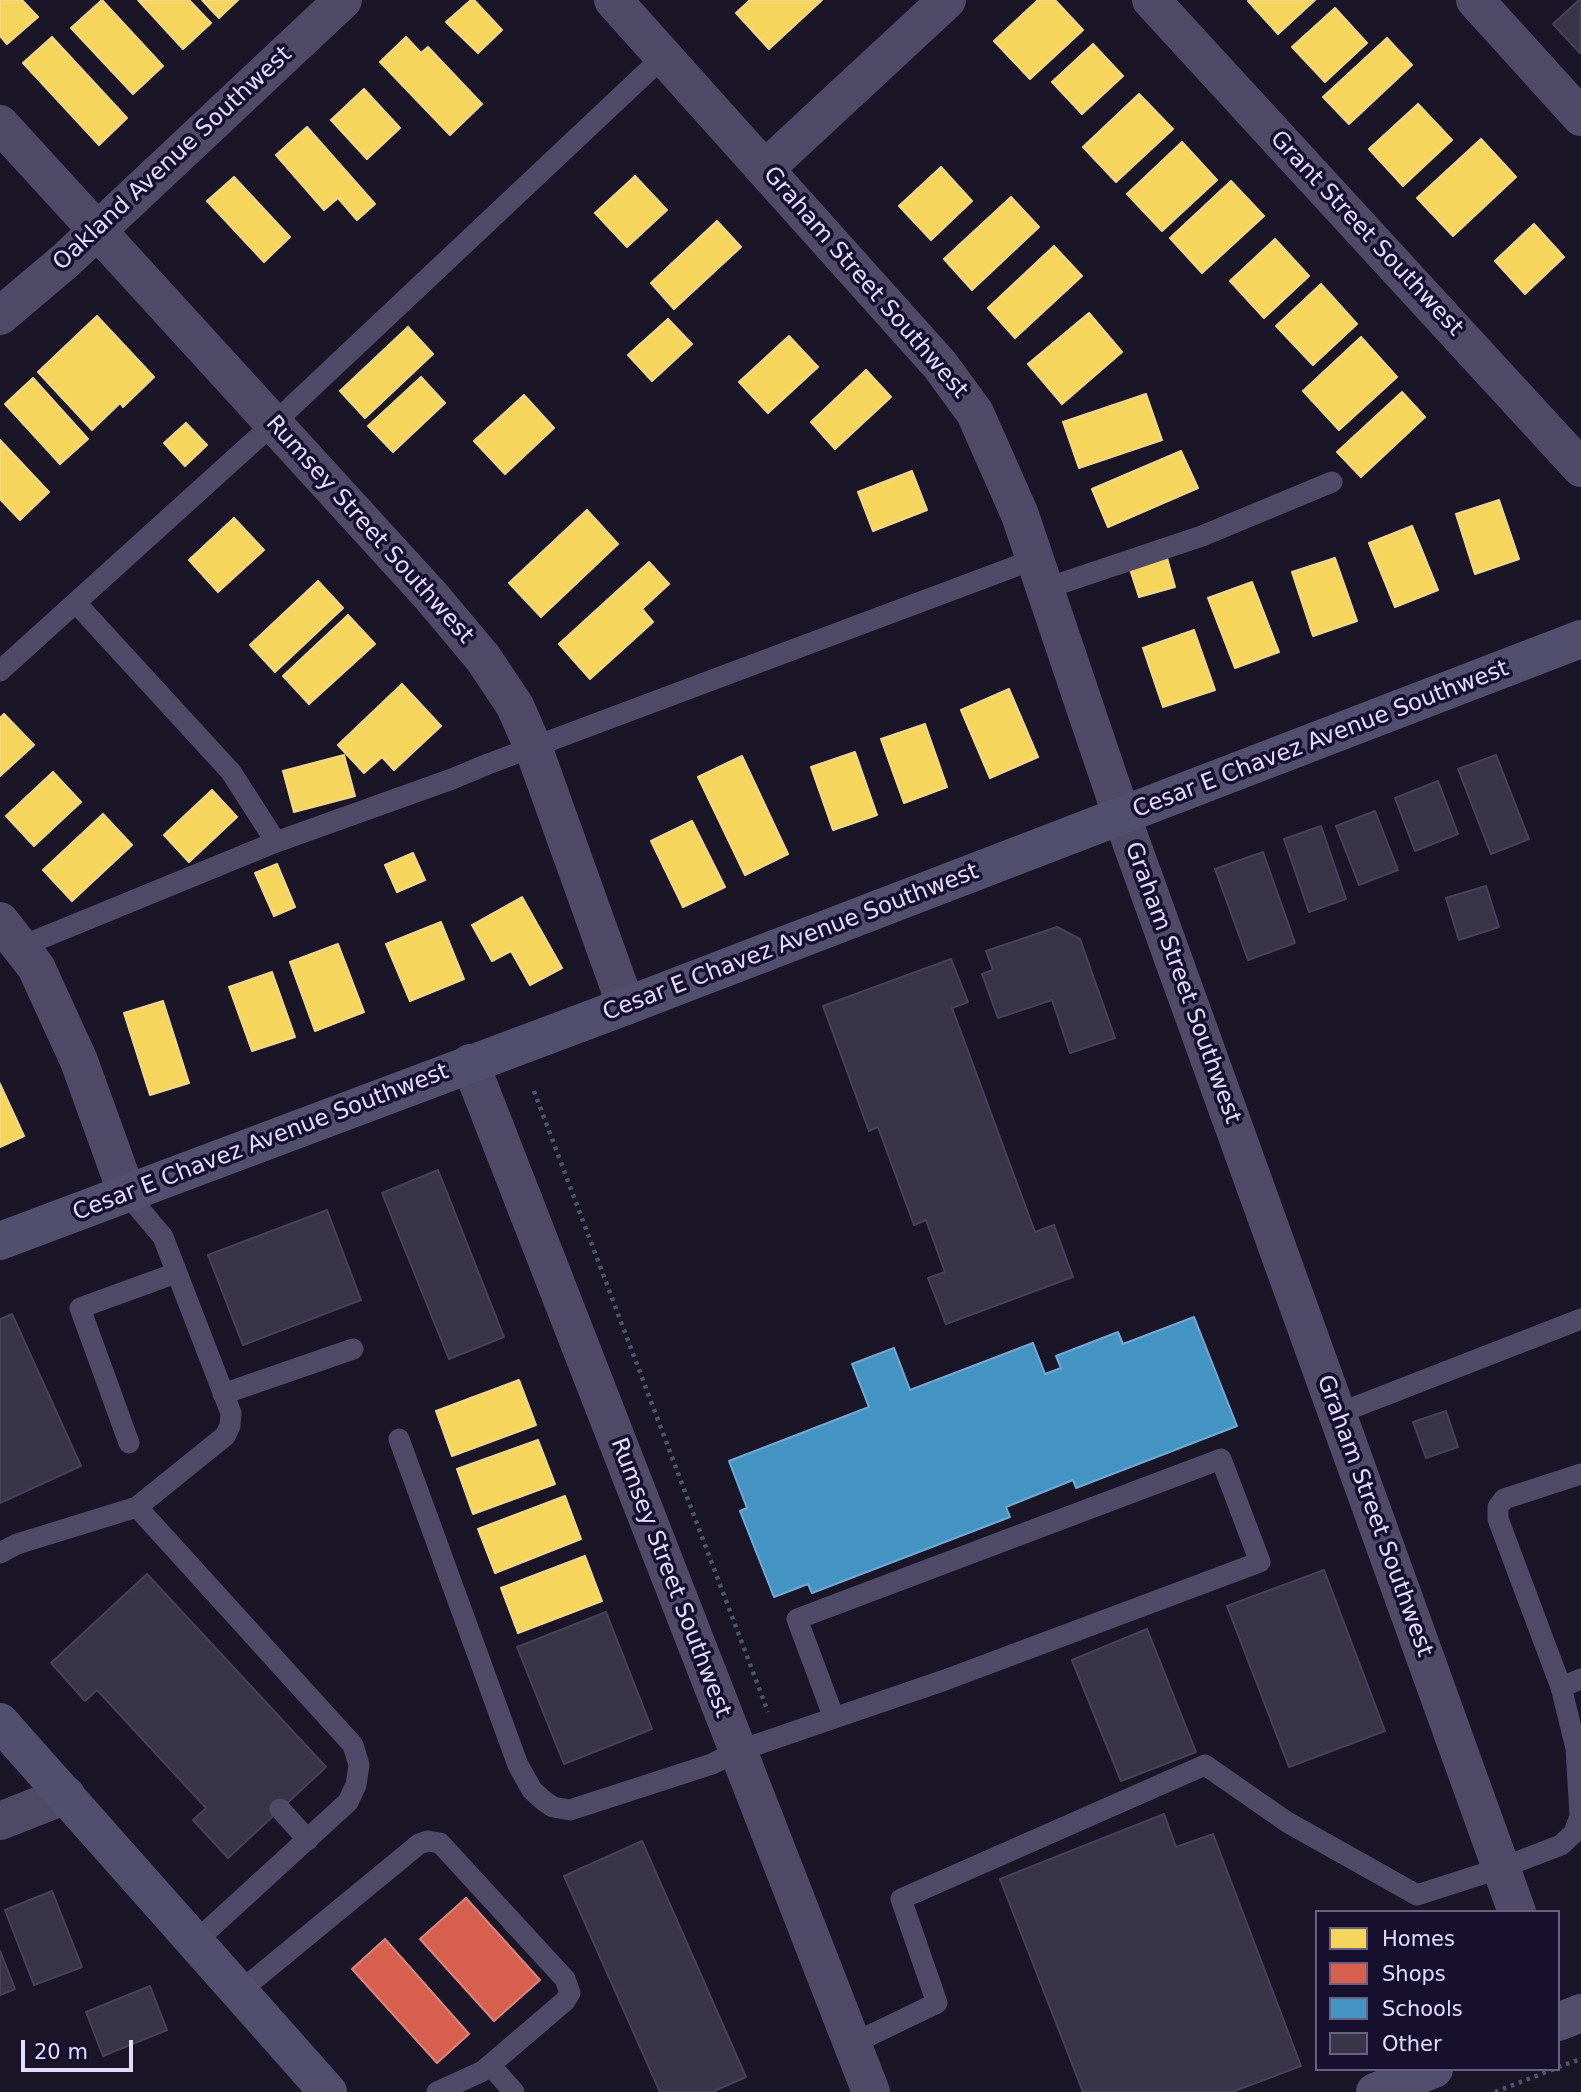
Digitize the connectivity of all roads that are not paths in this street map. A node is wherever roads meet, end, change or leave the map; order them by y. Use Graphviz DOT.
graph roads {
  1 [pos="343,0"];
  2 [pos="613,0"];
  3 [pos="947,0"];
  4 [pos="1152,0"];
  5 [pos="1475,0"];
  6 [pos="664,56"];
  7 [pos="1581,117"];
  8 [pos="0,124"];
  9 [pos="766,168"];
  10 [pos="97,231"];
  11 [pos="0,316"];
  12 [pos="273,424"];
  13 [pos="1581,468"];
  14 [pos="1332,482"];
  15 [pos="1040,574"];
  16 [pos="76,603"];
  17 [pos="1581,639"];
  18 [pos="0,671"];
  19 [pos="533,747"];
  20 [pos="1122,817"];
  21 [pos="276,842"];
  22 [pos="8,936"];
  23 [pos="626,1006"];
  24 [pos="470,1063"];
  25 [pos="127,1194"];
  26 [pos="0,1241"];
  27 [pos="176,1273"];
  28 [pos="1581,1319"];
  29 [pos="354,1349"];
  30 [pos="223,1394"];
  31 [pos="1337,1414"];
  32 [pos="399,1439"];
  33 [pos="129,1443"];
  34 [pos="1581,1474"];
  35 [pos="137,1507"];
  36 [pos="0,1553"];
  37 [pos="1581,1679"];
  38 [pos="1560,1687"];
  39 [pos="834,1718"];
  40 [pos="0,1722"];
  41 [pos="738,1751"];
  42 [pos="66,1795"];
  43 [pos="280,1809"];
  44 [pos="0,1821"];
  45 [pos="308,1840"];
  46 [pos="1578,1842"];
  47 [pos="1501,1868"];
  48 [pos="1516,1910"];
  49 [pos="195,1942"];
  50 [pos="239,1992"];
  51 [pos="852,2044"];
  52 [pos="490,2064"];
  53 [pos="1429,2071"];
  54 [pos="328,2092"];
  55 [pos="438,2092"];
  56 [pos="514,2092"];
  57 [pos="871,2092"];
  58 [pos="1375,2092"];
  1 -- 10 [label="street, Oakland Avenue Southwest"];
  2 -- 6 [label="street, Graham Street Southwest"];
  3 -- 9 [label="street"];
  4 -- 13 [label="street, Grant Street Southwest"];
  5 -- 7 [label="street"];
  6 -- 9 [label="street, Graham Street Southwest"];
  6 -- 12 [label="lane"];
  8 -- 10 [label="street, Rumsey Street Southwest"];
  9 -- 15 [label="street, Graham Street Southwest"];
  10 -- 11 [label="street, Oakland Avenue Southwest"];
  10 -- 12 [label="street, Rumsey Street Southwest"];
  12 -- 16 [label="lane"];
  12 -- 19 [label="street, Rumsey Street Southwest"];
  14 -- 15 [label="lane"];
  15 -- 19 [label="lane"];
  15 -- 20 [label="street, Graham Street Southwest"];
  16 -- 18 [label="lane"];
  16 -- 21 [label="lane"];
  17 -- 20 [label="main road, Cesar E Chavez Avenue Southwest"];
  19 -- 21 [label="lane"];
  19 -- 23 [label="street, Rumsey Street Southwest"];
  20 -- 23 [label="main road, Cesar E Chavez Avenue Southwest"];
  20 -- 31 [label="street, Graham Street Southwest"];
  21 -- 22 [label="lane"];
  22 -- 25 [label="street"];
  23 -- 24 [label="main road, Cesar E Chavez Avenue Southwest"];
  24 -- 25 [label="main road, Cesar E Chavez Avenue Southwest"];
  24 -- 41 [label="street, Rumsey Street Southwest"];
  25 -- 26 [label="main road, Cesar E Chavez Avenue Southwest"];
  25 -- 27 [label="lane"];
  27 -- 30 [label="lane"];
  27 -- 33 [label="lane"];
  28 -- 31 [label="lane"];
  29 -- 30 [label="lane"];
  30 -- 35 [label="lane"];
  31 -- 47 [label="street, Graham Street Southwest"];
  32 -- 41 [label="lane"];
  34 -- 38 [label="lane"];
  35 -- 36 [label="lane"];
  35 -- 45 [label="lane"];
  37 -- 38 [label="lane"];
  38 -- 46 [label="lane"];
  39 -- 39 [label="lane"];
  39 -- 41 [label="lane"];
  40 -- 42 [label="main road"];
  41 -- 51 [label="street, Rumsey Street Southwest"];
  42 -- 44 [label="street"];
  42 -- 49 [label="main road"];
  43 -- 45 [label="lane"];
  45 -- 49 [label="lane"];
  46 -- 47 [label="lane"];
  47 -- 48 [label="street, Graham Street Southwest"];
  47 -- 51 [label="lane"];
  49 -- 50 [label="main road"];
  50 -- 52 [label="lane"];
  50 -- 54 [label="main road"];
  51 -- 57 [label="street, Rumsey Street Southwest"];
  52 -- 55 [label="lane"];
  52 -- 56 [label="lane"];
  53 -- 58 [label="main road"];
}
